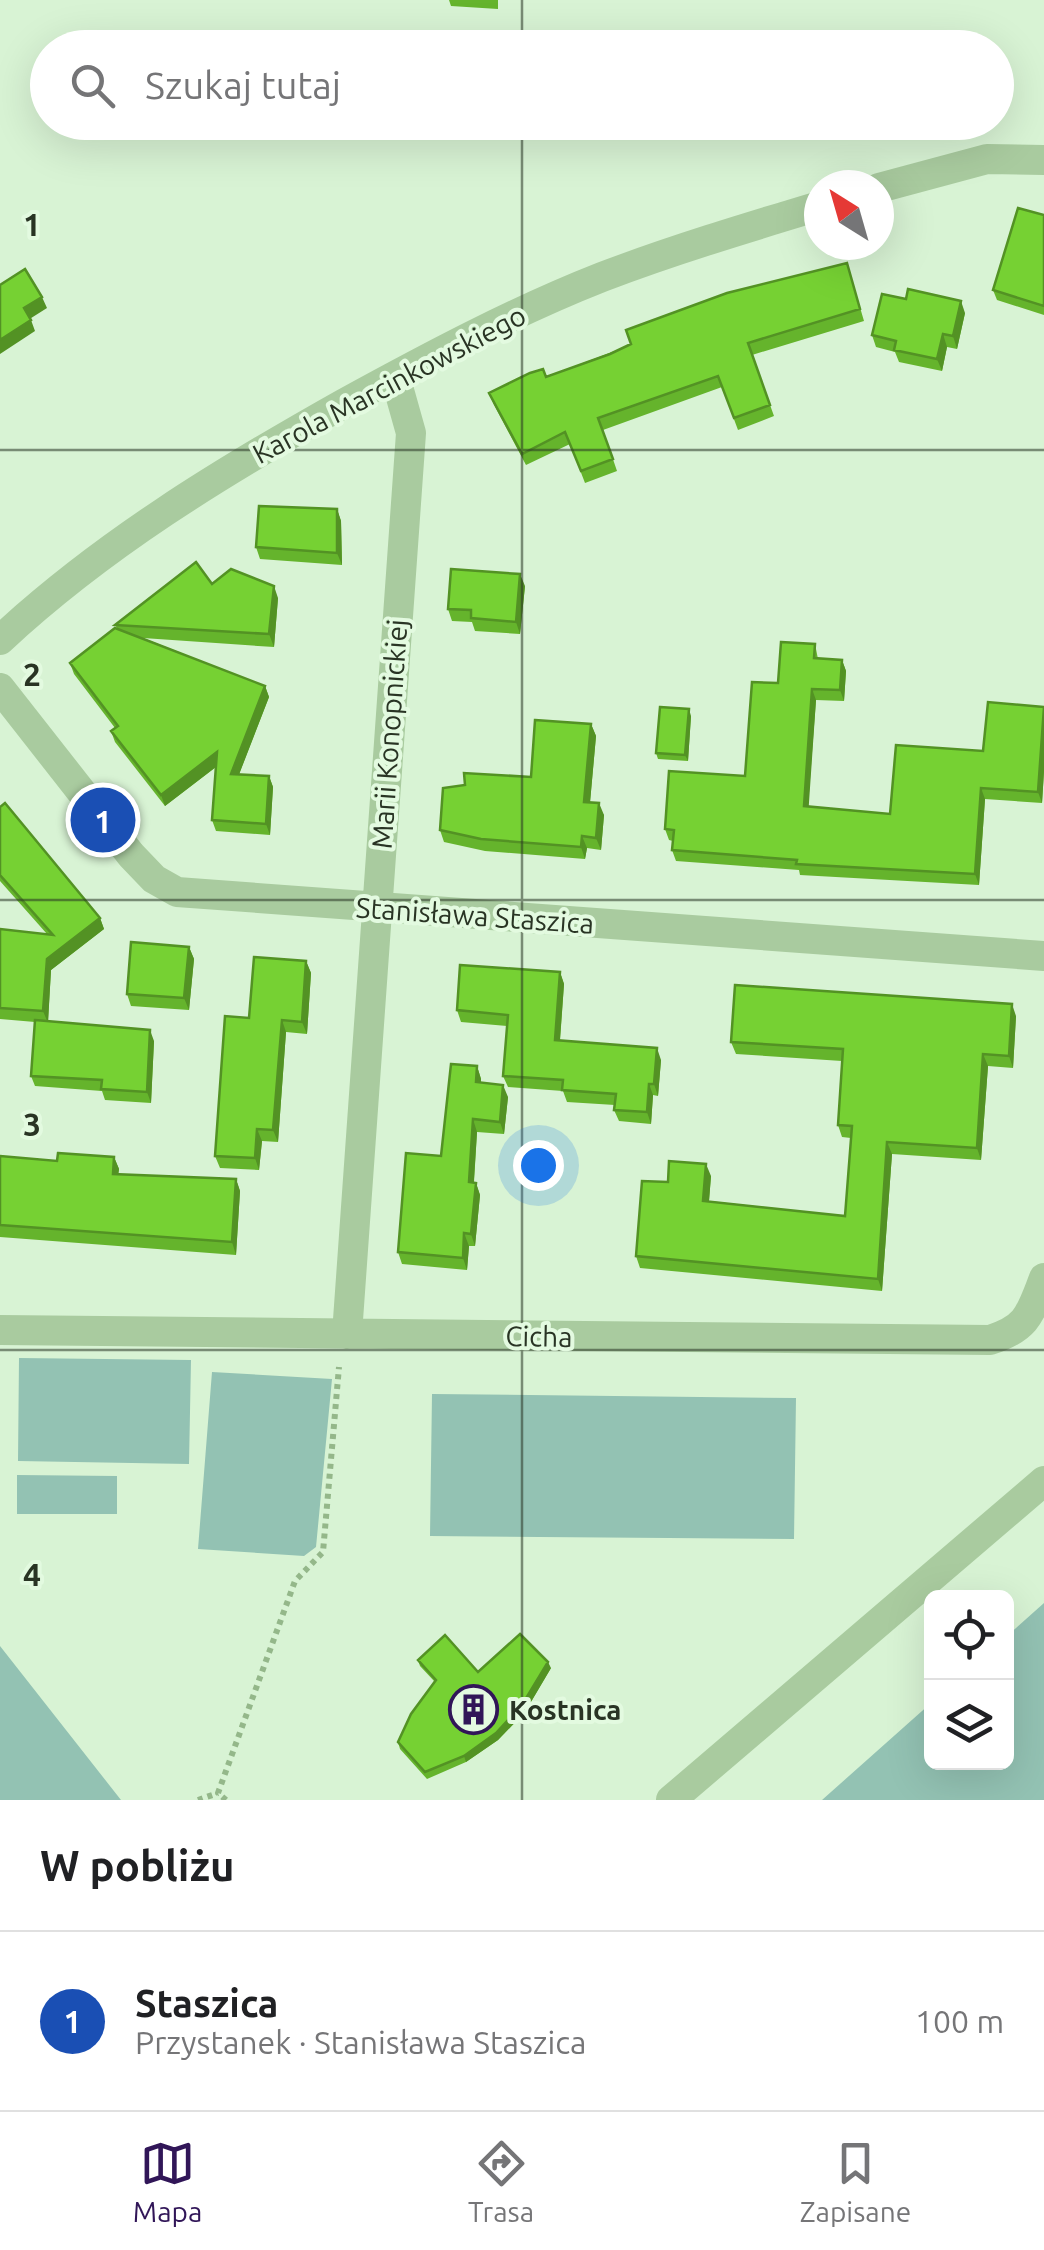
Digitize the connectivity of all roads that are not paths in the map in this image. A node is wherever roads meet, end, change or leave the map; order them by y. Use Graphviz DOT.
graph roads {
  1 [pos="1044,160"];
  2 [pos="894,184"];
  3 [pos="804,211"];
  4 [pos="395,376"];
  5 [pos="0,640"];
  6 [pos="0,688"];
  7 [pos="374,908"];
  8 [pos="1044,956"];
  9 [pos="1044,1278"];
  10 [pos="0,1330"];
  11 [pos="346,1334"];
  12 [pos="1044,1481"];
  13 [pos="671,1800"];
  1 -- 2 [label="street"];
  3 -- 4 [label="street, Karola Marcinkowskiego"];
  4 -- 5 [label="street, Karola Marcinkowskiego"];
  4 -- 7 [label="street, Marii Konopnickiej"];
  6 -- 7 [label="street, Stanisława Staszica"];
  7 -- 8 [label="street, Stanisława Staszica"];
  7 -- 11 [label="street, Marii Konopnickiej"];
  9 -- 11 [label="street, Cicha"];
  10 -- 11 [label="street, Cicha"];
  12 -- 13 [label="street"];
}
